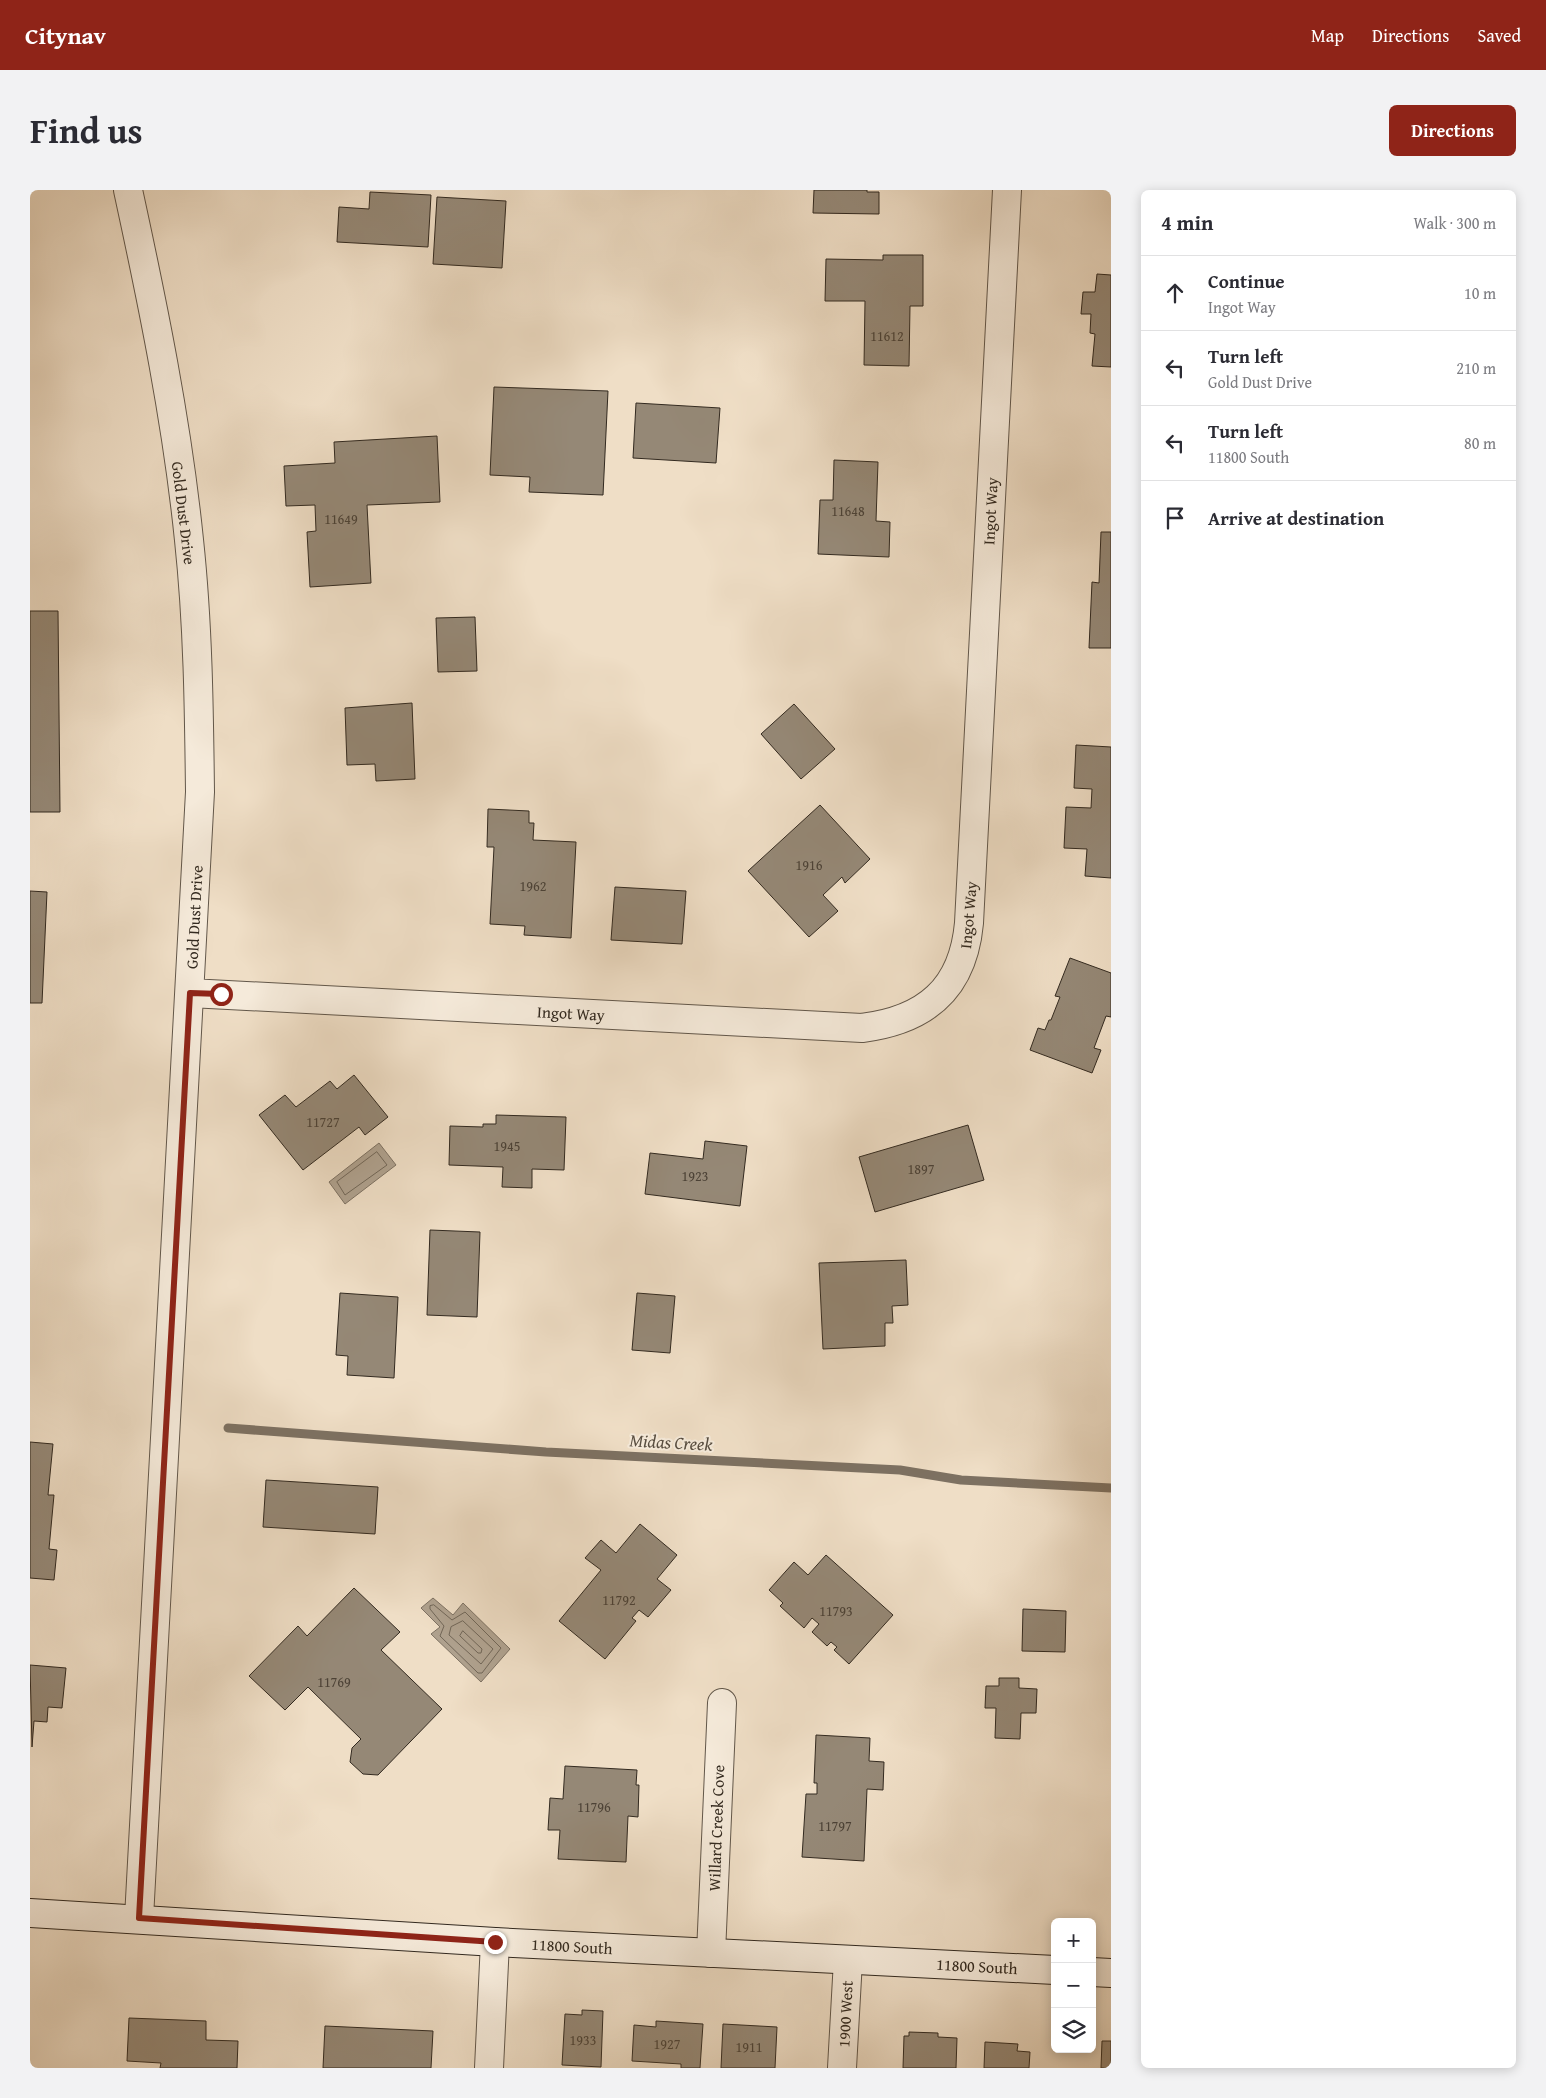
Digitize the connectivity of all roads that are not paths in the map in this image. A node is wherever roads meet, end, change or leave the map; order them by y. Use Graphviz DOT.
graph roads {
  1 [pos="128,190"];
  2 [pos="1007,190"];
  3 [pos="190,993"];
  4 [pos="722,1703"];
  5 [pos="30,1913"];
  6 [pos="139,1918"];
  7 [pos="495,1942"];
  8 [pos="711,1953"];
  9 [pos="848,1960"];
  10 [pos="1051,1970"];
  11 [pos="1096,1972"];
  12 [pos="1111,1973"];
  13 [pos="489,2068"];
  14 [pos="842,2068"];
  1 -- 3 [label="street, Gold Dust Drive"];
  2 -- 3 [label="street, Ingot Way"];
  3 -- 6 [label="street, Gold Dust Drive"];
  4 -- 8 [label="street, Willard Creek Cove"];
  5 -- 6 [label="street, 11800 South"];
  6 -- 7 [label="street, 11800 South"];
  7 -- 8 [label="street, 11800 South"];
  7 -- 13 [label="street"];
  8 -- 9 [label="street, 11800 South"];
  9 -- 10 [label="street, 11800 South"];
  9 -- 14 [label="street, 1900 West"];
  11 -- 12 [label="street"];
}
